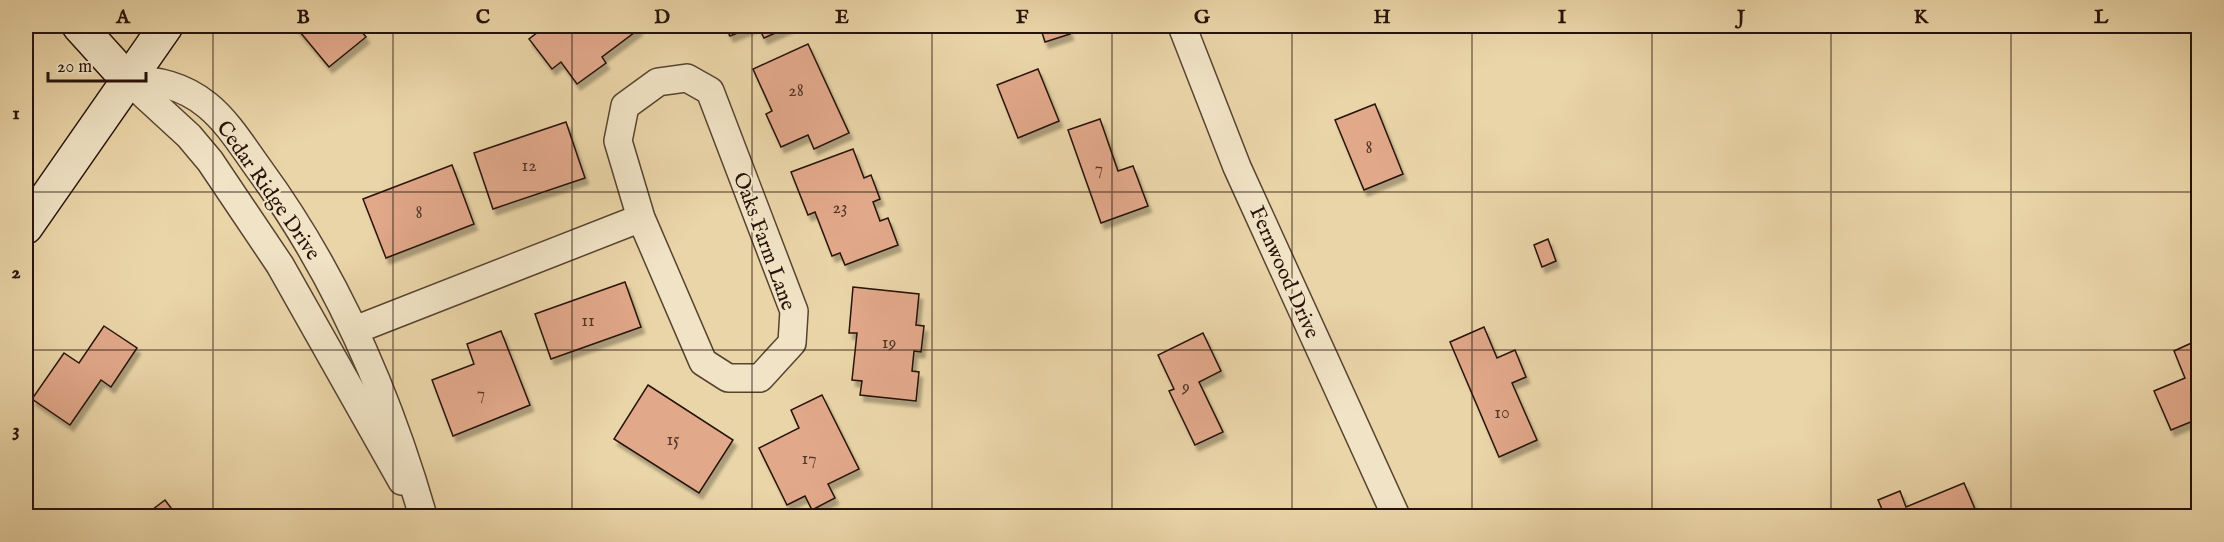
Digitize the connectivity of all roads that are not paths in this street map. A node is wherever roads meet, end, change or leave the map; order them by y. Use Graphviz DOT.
graph roads {
  1 [pos="79,26"];
  2 [pos="166,26"];
  3 [pos="1182,26"];
  4 [pos="127,79"];
  5 [pos="641,218"];
  6 [pos="26,227"];
  7 [pos="355,330"];
  8 [pos="423,516"];
  9 [pos="1396,516"];
  1 -- 4 [label="main road"];
  2 -- 4 [label="main road"];
  3 -- 9 [label="street, Fernwood Drive"];
  4 -- 6 [label="main road"];
  4 -- 7 [label="street, Cedar Ridge Drive"];
  4 -- 8 [label="street, Cedar Ridge Drive"];
  5 -- 5 [label="street, Oaks Farm Lane"];
  5 -- 7 [label="street"];
  7 -- 8 [label="street, Cedar Ridge Drive"];
}
